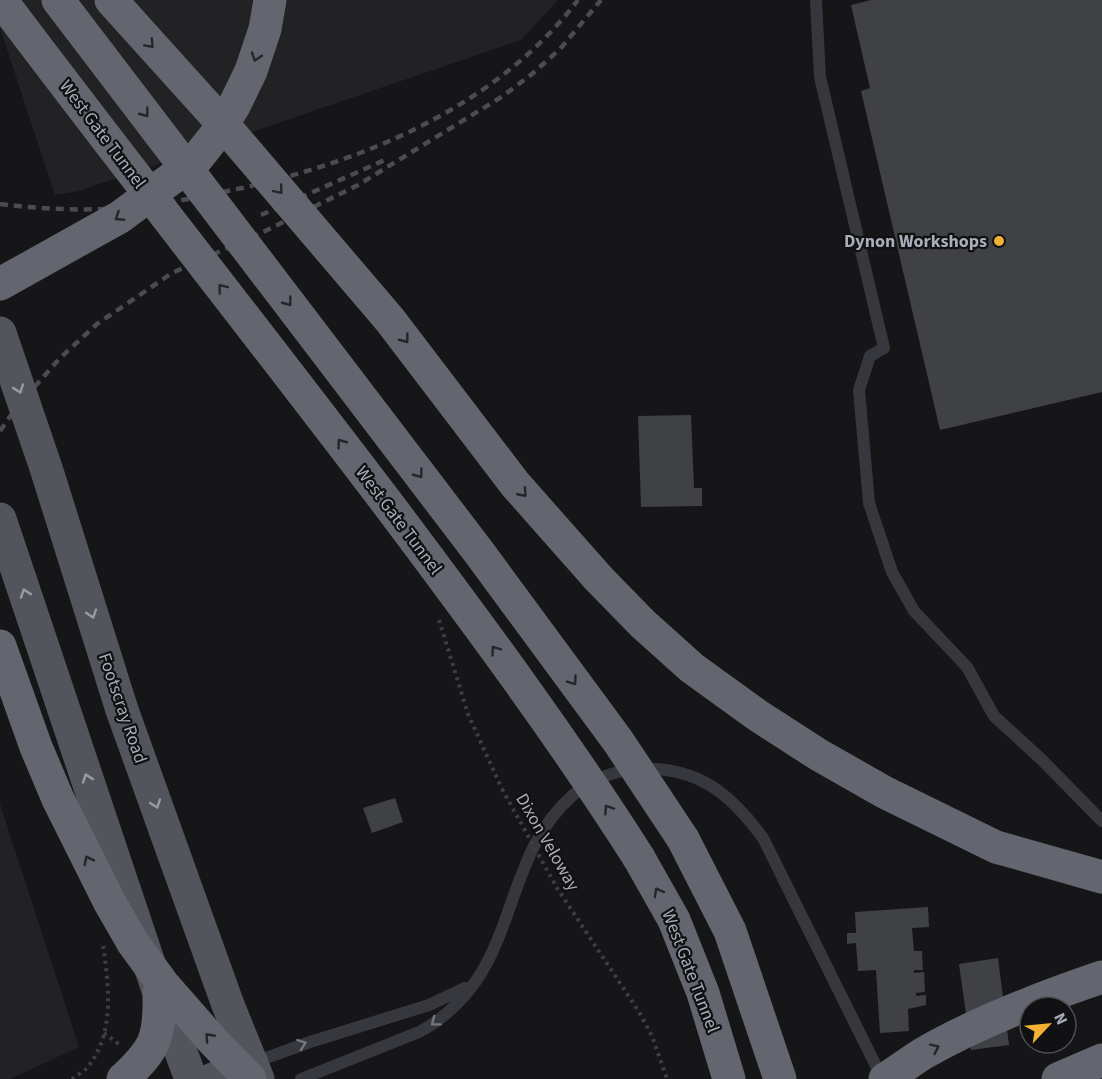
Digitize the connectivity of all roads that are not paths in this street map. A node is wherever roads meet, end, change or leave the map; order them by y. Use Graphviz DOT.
graph roads {
  1 [pos="1,0"];
  2 [pos="58,0"];
  3 [pos="111,0"];
  4 [pos="270,0"];
  5 [pos="816,0"];
  6 [pos="0,284"];
  7 [pos="0,333"];
  8 [pos="0,519"];
  9 [pos="0,646"];
  10 [pos="1102,821"];
  11 [pos="1102,877"];
  12 [pos="730,931"];
  13 [pos="1102,977"];
  14 [pos="476,981"];
  15 [pos="159,993"];
  16 [pos="1102,1060"];
  17 [pos="253,1074"];
  18 [pos="123,1079"];
  19 [pos="191,1079"];
  20 [pos="213,1079"];
  21 [pos="301,1079"];
  22 [pos="729,1079"];
  23 [pos="759,1079"];
  24 [pos="780,1079"];
  25 [pos="884,1079"];
  26 [pos="1058,1079"];
  22 -- 1 [label="highway, West Gate Tunnel, one-way, bridge"];
  2 -- 12 [label="highway, one-way, bridge"];
  3 -- 11 [label="highway, one-way, bridge"];
  4 -- 6 [label="highway, one-way, bridge"];
  5 -- 10 [label="lane"];
  7 -- 17 [label="main road, Footscray Road, one-way, bridge"];
  15 -- 8 [label="main road, one-way, bridge"];
  17 -- 9 [label="highway, one-way, bridge"];
  12 -- 23 [label="highway"];
  12 -- 24 [label="highway"];
  25 -- 13 [label="highway, one-way"];
  17 -- 14 [label="lane, one-way"];
  14 -- 21 [label="lane, one-way"];
  14 -- 25 [label="lane"];
  15 -- 18 [label="highway"];
  15 -- 19 [label="main road"];
  16 -- 26 [label="highway"];
  17 -- 20 [label="main road"];
}
